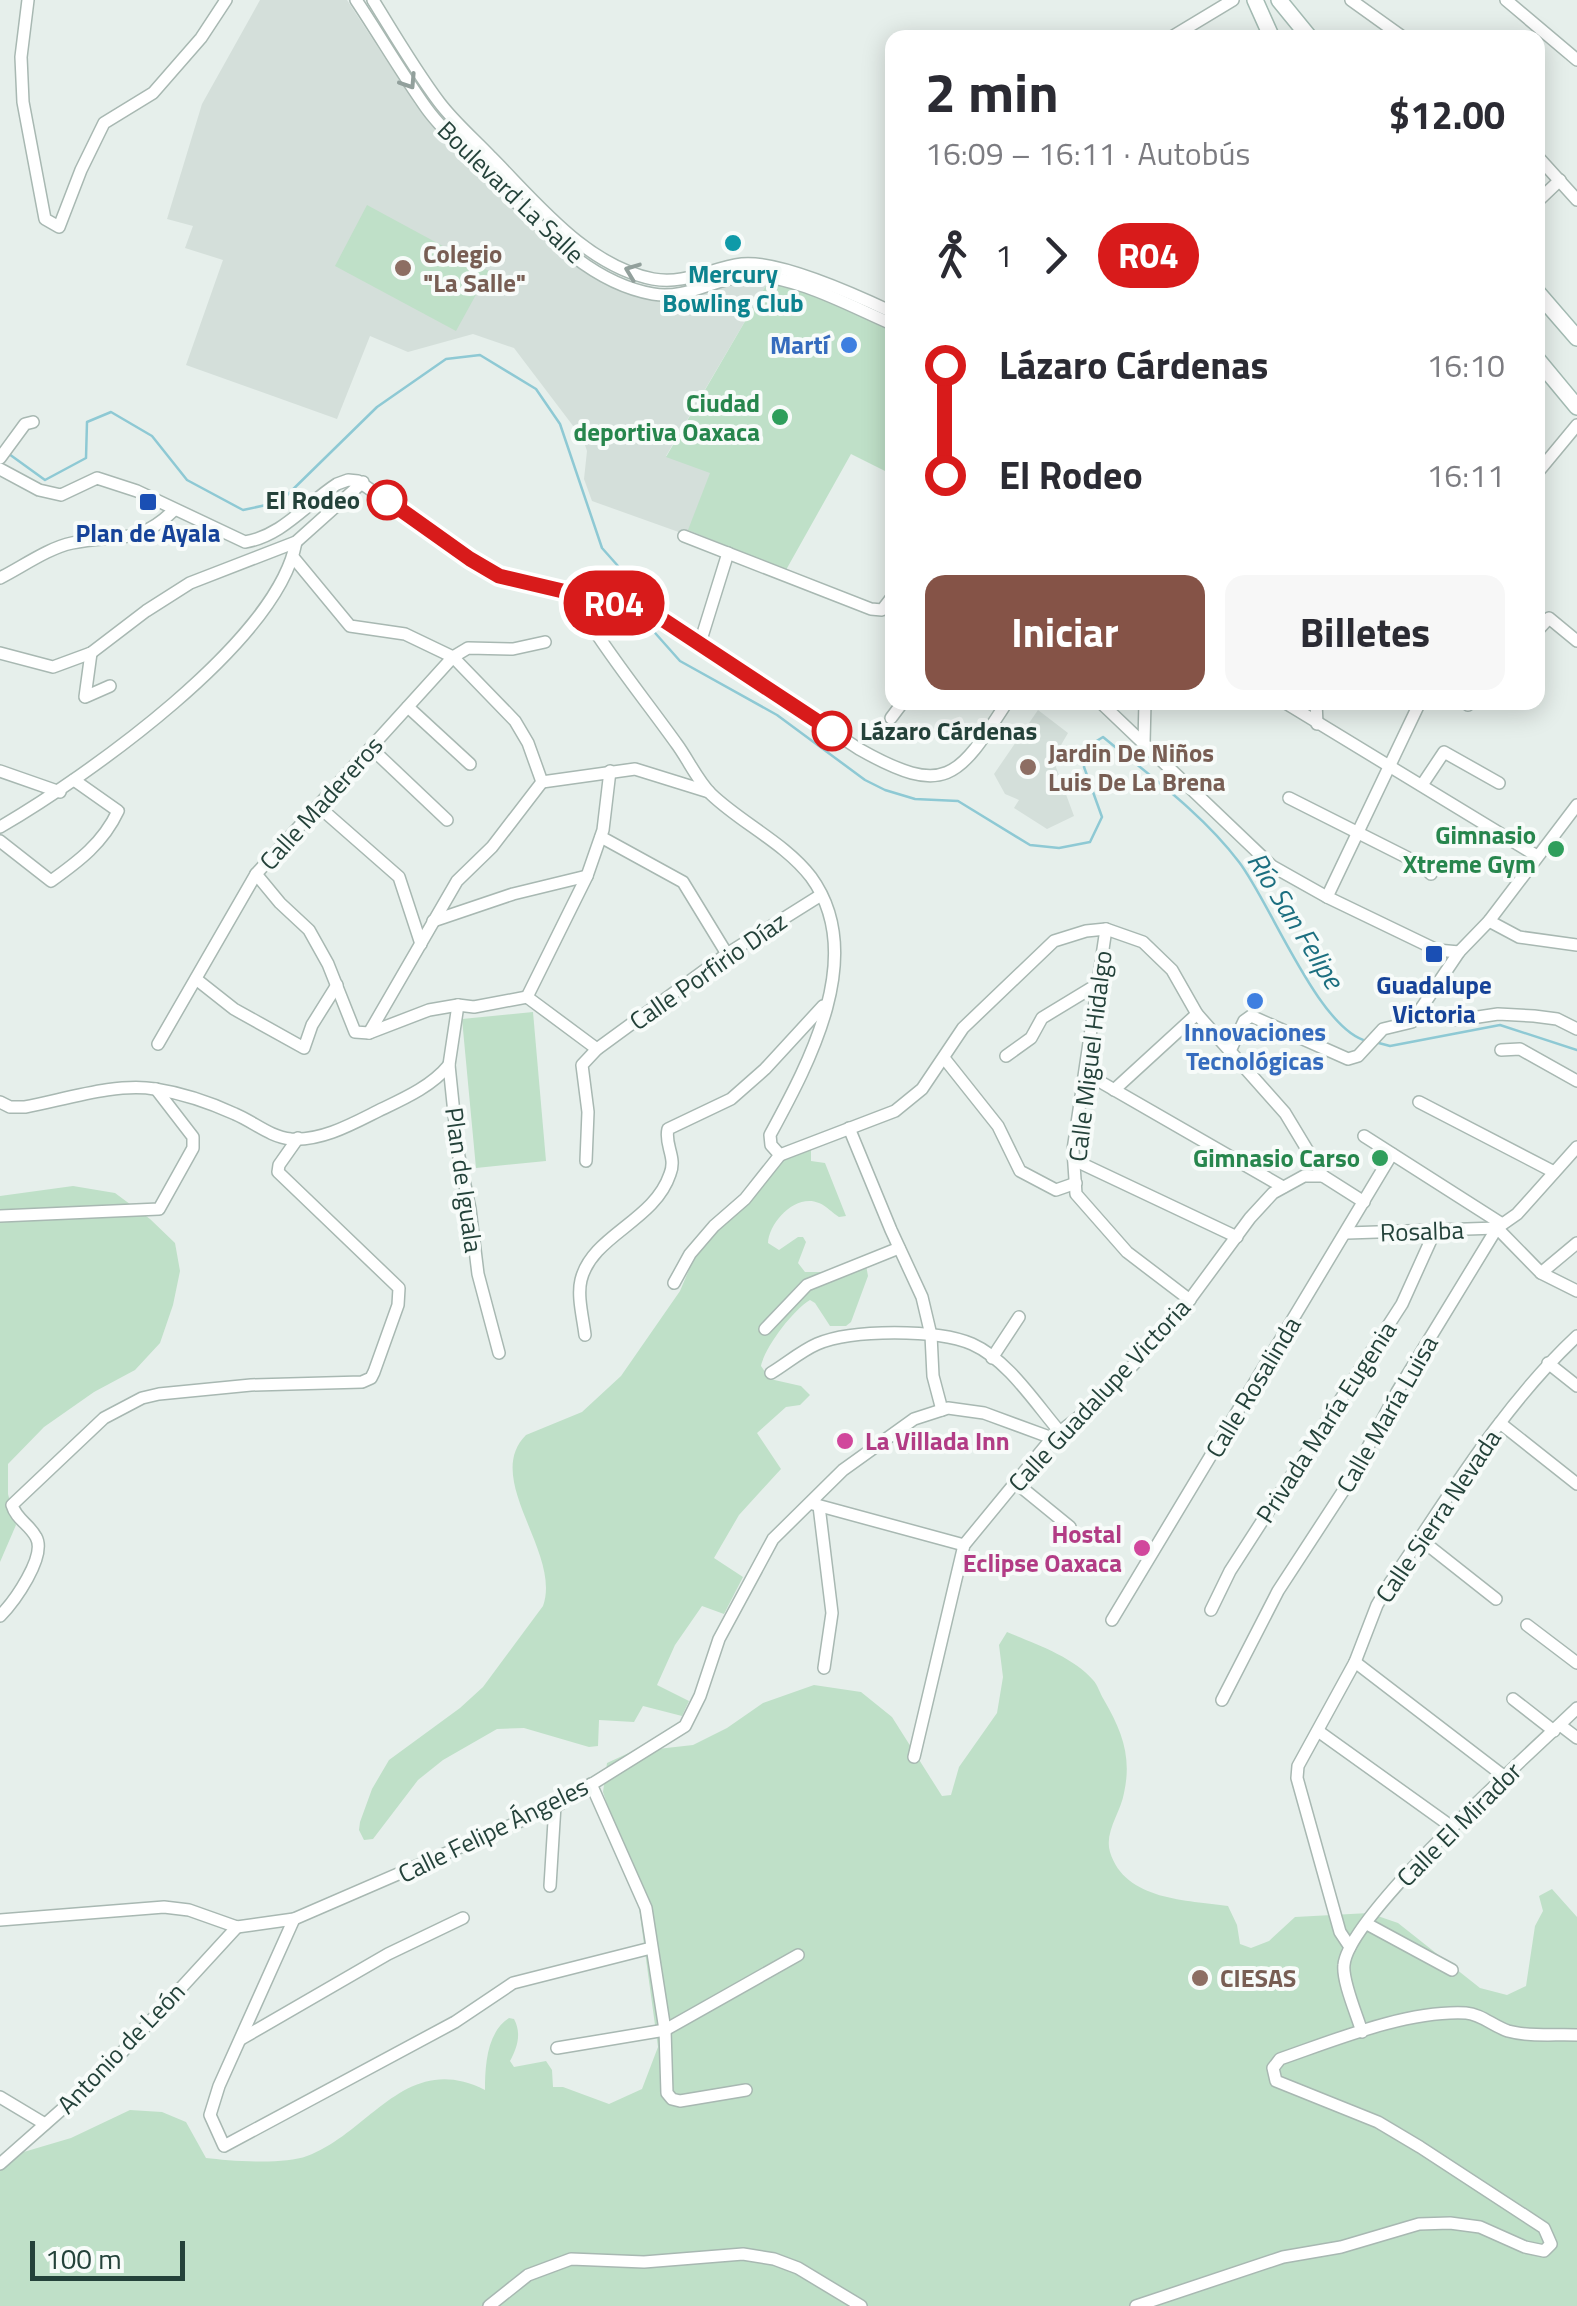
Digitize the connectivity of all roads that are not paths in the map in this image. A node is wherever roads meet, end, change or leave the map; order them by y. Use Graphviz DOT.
graph roads {
  1 [pos="28,0"];
  2 [pos="226,0"];
  3 [pos="356,0"];
  4 [pos="372,0"];
  5 [pos="1234,0"];
  6 [pos="1255,0"];
  7 [pos="1278,0"];
  8 [pos="1506,0"];
  9 [pos="1354,1"];
  10 [pos="1183,30"];
  11 [pos="1268,30"];
  12 [pos="1303,30"];
  13 [pos="1393,30"];
  14 [pos="1542,30"];
  15 [pos="1545,33"];
  16 [pos="1577,60"];
  17 [pos="1545,164"];
  18 [pos="1560,180"];
  19 [pos="1545,194"];
  20 [pos="1577,200"];
  21 [pos="1545,302"];
  22 [pos="885,309"];
  23 [pos="885,321"];
  24 [pos="1577,338"];
  25 [pos="1545,372"];
  26 [pos="1577,407"];
  27 [pos="32,422"];
  28 [pos="1577,426"];
  29 [pos="4,453"];
  30 [pos="1545,464"];
  31 [pos="0,470"];
  32 [pos="363,482"];
  33 [pos="174,510"];
  34 [pos="684,536"];
  35 [pos="296,542"];
  36 [pos="728,553"];
  37 [pos="293,557"];
  38 [pos="0,578"];
  39 [pos="592,598"];
  40 [pos="885,608"];
  41 [pos="1545,622"];
  42 [pos="1577,641"];
  43 [pos="545,642"];
  44 [pos="700,643"];
  45 [pos="0,653"];
  46 [pos="92,653"];
  47 [pos="452,658"];
  48 [pos="110,686"];
  49 [pos="408,707"];
  50 [pos="897,710"];
  51 [pos="1001,710"];
  52 [pos="1109,710"];
  53 [pos="1146,710"];
  54 [pos="1296,710"];
  55 [pos="1316,710"];
  56 [pos="1416,710"];
  57 [pos="892,718"];
  58 [pos="1316,724"];
  59 [pos="1144,743"];
  60 [pos="371,748"];
  61 [pos="470,764"];
  62 [pos="1391,766"];
  63 [pos="0,771"];
  64 [pos="610,772"];
  65 [pos="74,780"];
  66 [pos="542,782"];
  67 [pos="1498,783"];
  68 [pos="1422,785"];
  69 [pos="60,792"];
  70 [pos="709,792"];
  71 [pos="1289,798"];
  72 [pos="318,806"];
  73 [pos="1577,806"];
  74 [pos="447,820"];
  75 [pos="0,827"];
  76 [pos="1358,833"];
  77 [pos="600,837"];
  78 [pos="0,840"];
  79 [pos="1537,856"];
  80 [pos="256,874"];
  81 [pos="1431,874"];
  82 [pos="588,876"];
  83 [pos="820,896"];
  84 [pos="1327,897"];
  85 [pos="433,921"];
  86 [pos="1488,921"];
  87 [pos="1106,929"];
  88 [pos="421,944"];
  89 [pos="1577,945"];
  90 [pos="1459,952"];
  91 [pos="726,954"];
  92 [pos="196,979"];
  93 [pos="337,984"];
  94 [pos="1098,984"];
  95 [pos="527,997"];
  96 [pos="830,999"];
  97 [pos="458,1005"];
  98 [pos="1421,1011"];
  99 [pos="1197,1014"];
  100 [pos="1577,1030"];
  101 [pos="368,1033"];
  102 [pos="158,1044"];
  103 [pos="597,1049"];
  104 [pos="1501,1050"];
  105 [pos="1230,1051"];
  106 [pos="1006,1056"];
  107 [pos="944,1058"];
  108 [pos="449,1065"];
  109 [pos="1085,1072"];
  110 [pos="1577,1081"];
  111 [pos="156,1089"];
  112 [pos="1114,1090"];
  113 [pos="0,1102"];
  114 [pos="1419,1102"];
  115 [pos="849,1128"];
  116 [pos="1364,1136"];
  117 [pos="298,1138"];
  118 [pos="1577,1147"];
  119 [pos="1392,1154"];
  120 [pos="780,1155"];
  121 [pos="1074,1160"];
  122 [pos="586,1161"];
  123 [pos="1554,1172"];
  124 [pos="1324,1176"];
  125 [pos="1076,1183"];
  126 [pos="1283,1188"];
  127 [pos="1364,1202"];
  128 [pos="0,1216"];
  129 [pos="1500,1226"];
  130 [pos="1435,1231"];
  131 [pos="1347,1233"];
  132 [pos="1237,1236"];
  133 [pos="1577,1243"];
  134 [pos="899,1248"];
  135 [pos="1541,1273"];
  136 [pos="674,1283"];
  137 [pos="1577,1291"];
  138 [pos="1190,1300"];
  139 [pos="1019,1318"];
  140 [pos="765,1328"];
  141 [pos="585,1334"];
  142 [pos="932,1335"];
  143 [pos="1577,1336"];
  144 [pos="499,1353"];
  145 [pos="992,1358"];
  146 [pos="1548,1363"];
  147 [pos="771,1374"];
  148 [pos="1577,1386"];
  149 [pos="942,1410"];
  150 [pos="1500,1423"];
  151 [pos="1056,1435"];
  152 [pos="1016,1483"];
  153 [pos="1577,1484"];
  154 [pos="815,1504"];
  155 [pos="1070,1527"];
  156 [pos="1420,1539"];
  157 [pos="964,1544"];
  158 [pos="1496,1599"];
  159 [pos="1212,1610"];
  160 [pos="0,1616"];
  161 [pos="1112,1620"];
  162 [pos="1527,1625"];
  163 [pos="1355,1662"];
  164 [pos="1577,1663"];
  165 [pos="824,1668"];
  166 [pos="1513,1699"];
  167 [pos="1222,1700"];
  168 [pos="1577,1708"];
  169 [pos="1557,1728"];
  170 [pos="1318,1731"];
  171 [pos="1577,1738"];
  172 [pos="914,1757"];
  173 [pos="1505,1777"];
  174 [pos="591,1784"];
  175 [pos="556,1806"];
  176 [pos="1452,1827"];
  177 [pos="550,1886"];
  178 [pos="464,1918"];
  179 [pos="0,1920"];
  180 [pos="294,1920"];
  181 [pos="1367,1924"];
  182 [pos="237,1928"];
  183 [pos="1350,1947"];
  184 [pos="650,1948"];
  185 [pos="798,1955"];
  186 [pos="1452,1970"];
  187 [pos="665,2030"];
  188 [pos="1362,2032"];
  189 [pos="1577,2036"];
  190 [pos="241,2039"];
  191 [pos="557,2048"];
  192 [pos="746,2090"];
  193 [pos="0,2097"];
  194 [pos="45,2124"];
  195 [pos="0,2164"];
  196 [pos="489,2306"];
  197 [pos="861,2306"];
  198 [pos="1136,2306"];
  1 -- 2 [label="street"];
  3 -- 23 [label="street, Boulevard La Salle, one-way"];
  22 -- 4 [label="street, Boulevard La Salle, one-way"];
  5 -- 10 [label="street"];
  6 -- 11 [label="main road"];
  7 -- 12 [label="main road"];
  8 -- 14 [label="street"];
  9 -- 13 [label="street"];
  15 -- 16 [label="street"];
  17 -- 18 [label="street"];
  18 -- 19 [label="street"];
  18 -- 20 [label="street"];
  21 -- 24 [label="main road"];
  25 -- 26 [label="main road"];
  27 -- 29 [label="street"];
  28 -- 30 [label="street"];
  31 -- 33 [label="street"];
  32 -- 33 [label="street"];
  32 -- 35 [label="street"];
  32 -- 39 [label="street"];
  33 -- 38 [label="street"];
  34 -- 36 [label="street"];
  35 -- 37 [label="street"];
  35 -- 46 [label="street"];
  36 -- 40 [label="street"];
  36 -- 44 [label="street"];
  37 -- 47 [label="street"];
  37 -- 65 [label="street"];
  39 -- 44 [label="street"];
  39 -- 70 [label="street"];
  41 -- 42 [label="street"];
  43 -- 47 [label="street"];
  44 -- 51 [label="street"];
  45 -- 46 [label="street"];
  46 -- 48 [label="street"];
  47 -- 49 [label="street, Calle Madereros"];
  47 -- 66 [label="street"];
  49 -- 60 [label="street, Calle Madereros"];
  49 -- 61 [label="street"];
  50 -- 57 [label="street"];
  52 -- 59 [label="street"];
  53 -- 59 [label="street"];
  54 -- 58 [label="street"];
  55 -- 58 [label="street"];
  56 -- 62 [label="street"];
  58 -- 62 [label="street"];
  59 -- 84 [label="street"];
  60 -- 72 [label="street, Calle Madereros"];
  60 -- 74 [label="street"];
  62 -- 68 [label="street"];
  62 -- 76 [label="street"];
  63 -- 69 [label="street"];
  64 -- 66 [label="street"];
  64 -- 70 [label="street"];
  64 -- 77 [label="street"];
  65 -- 69 [label="street"];
  65 -- 78 [label="street"];
  66 -- 85 [label="street"];
  67 -- 68 [label="street"];
  68 -- 79 [label="street"];
  69 -- 75 [label="street"];
  70 -- 83 [label="street"];
  71 -- 76 [label="street"];
  72 -- 80 [label="street, Calle Madereros"];
  72 -- 88 [label="street"];
  73 -- 79 [label="street"];
  76 -- 81 [label="street"];
  76 -- 84 [label="street"];
  77 -- 82 [label="street"];
  77 -- 91 [label="street"];
  79 -- 86 [label="street"];
  80 -- 92 [label="street, Calle Madereros"];
  80 -- 93 [label="street"];
  82 -- 85 [label="street"];
  82 -- 95 [label="street"];
  83 -- 91 [label="street, Calle Porfirio Díaz"];
  83 -- 96 [label="street"];
  84 -- 90 [label="street"];
  85 -- 88 [label="street"];
  86 -- 89 [label="street"];
  86 -- 90 [label="street"];
  87 -- 94 [label="street, Calle Miguel Hidalgo"];
  87 -- 99 [label="street"];
  87 -- 107 [label="street"];
  88 -- 101 [label="street"];
  90 -- 98 [label="street"];
  91 -- 103 [label="street, Calle Porfirio Díaz"];
  92 -- 93 [label="street"];
  92 -- 102 [label="street, Calle Madereros"];
  93 -- 101 [label="street"];
  94 -- 106 [label="street"];
  94 -- 109 [label="street, Calle Miguel Hidalgo"];
  95 -- 97 [label="street"];
  95 -- 103 [label="street"];
  96 -- 120 [label="street"];
  96 -- 141 [label="street"];
  97 -- 101 [label="street"];
  97 -- 108 [label="street, Plan de Iguala"];
  98 -- 100 [label="street"];
  98 -- 105 [label="street"];
  99 -- 105 [label="street"];
  99 -- 112 [label="street"];
  103 -- 122 [label="street"];
  104 -- 110 [label="street"];
  105 -- 124 [label="street"];
  107 -- 115 [label="street"];
  107 -- 125 [label="street, Calle Miguel Hidalgo"];
  108 -- 117 [label="street"];
  108 -- 144 [label="street, Plan de Iguala"];
  109 -- 112 [label="street"];
  109 -- 121 [label="street, Calle Miguel Hidalgo"];
  111 -- 113 [label="street"];
  111 -- 117 [label="street"];
  111 -- 128 [label="street"];
  112 -- 126 [label="street"];
  114 -- 123 [label="street"];
  115 -- 120 [label="street"];
  115 -- 134 [label="street"];
  116 -- 119 [label="street"];
  117 -- 160 [label="street"];
  118 -- 123 [label="street, Calle María Luisa"];
  119 -- 127 [label="street, Calle Rosalinda"];
  119 -- 129 [label="street"];
  120 -- 136 [label="street"];
  121 -- 125 [label="street, Calle Miguel Hidalgo"];
  121 -- 132 [label="street"];
  123 -- 129 [label="street, Calle María Luisa"];
  124 -- 126 [label="street, Calle Guadalupe Victoria"];
  124 -- 127 [label="street"];
  125 -- 138 [label="street, Calle Miguel Hidalgo"];
  126 -- 132 [label="street, Calle Guadalupe Victoria"];
  127 -- 131 [label="street, Calle Rosalinda"];
  129 -- 130 [label="street, Rosalba"];
  129 -- 135 [label="street"];
  129 -- 167 [label="street, Calle María Luisa"];
  130 -- 131 [label="street, Rosalba"];
  130 -- 159 [label="street, Privada María Eugenia"];
  131 -- 161 [label="street, Calle Rosalinda"];
  132 -- 138 [label="street, Calle Guadalupe Victoria"];
  133 -- 135 [label="street"];
  134 -- 140 [label="street"];
  134 -- 142 [label="street"];
  135 -- 137 [label="street"];
  138 -- 151 [label="street, Calle Guadalupe Victoria"];
  139 -- 145 [label="street"];
  142 -- 145 [label="street"];
  142 -- 147 [label="street"];
  142 -- 149 [label="street"];
  143 -- 146 [label="street, Calle Sierra Nevada"];
  145 -- 151 [label="street"];
  146 -- 148 [label="street"];
  146 -- 150 [label="street, Calle Sierra Nevada"];
  149 -- 151 [label="street"];
  149 -- 154 [label="street, Calle Felipe Ángeles"];
  150 -- 153 [label="street"];
  150 -- 156 [label="street, Calle Sierra Nevada"];
  151 -- 152 [label="street, Calle Guadalupe Victoria"];
  152 -- 155 [label="street"];
  152 -- 157 [label="street, Calle Guadalupe Victoria"];
  154 -- 157 [label="street"];
  154 -- 165 [label="street"];
  154 -- 174 [label="street, Calle Felipe Ángeles"];
  156 -- 158 [label="street"];
  156 -- 163 [label="street, Calle Sierra Nevada"];
  157 -- 172 [label="street"];
  162 -- 164 [label="street"];
  163 -- 170 [label="street, Calle Sierra Nevada"];
  163 -- 173 [label="street"];
  166 -- 169 [label="street"];
  168 -- 169 [label="street, Calle El Mirador"];
  169 -- 171 [label="street"];
  169 -- 173 [label="street, Calle El Mirador"];
  170 -- 176 [label="street"];
  170 -- 183 [label="street, Calle Sierra Nevada"];
  173 -- 176 [label="street, Calle El Mirador"];
  174 -- 175 [label="street, Calle Felipe Ángeles"];
  174 -- 184 [label="street"];
  175 -- 177 [label="street"];
  175 -- 180 [label="street, Calle Felipe Ángeles"];
  176 -- 181 [label="street, Calle El Mirador"];
  178 -- 190 [label="street"];
  179 -- 182 [label="street, Calle Felipe Ángeles"];
  180 -- 182 [label="street, Calle Felipe Ángeles"];
  180 -- 190 [label="street"];
  181 -- 183 [label="street, Calle El Mirador"];
  181 -- 186 [label="street"];
  182 -- 194 [label="street, Antonio de León"];
  183 -- 188 [label="street"];
  184 -- 187 [label="street"];
  184 -- 190 [label="street"];
  185 -- 187 [label="street"];
  187 -- 191 [label="street"];
  187 -- 192 [label="street"];
  188 -- 189 [label="street"];
  188 -- 198 [label="street"];
  193 -- 194 [label="street"];
  194 -- 195 [label="street, Antonio de León"];
  196 -- 197 [label="street"];
}
